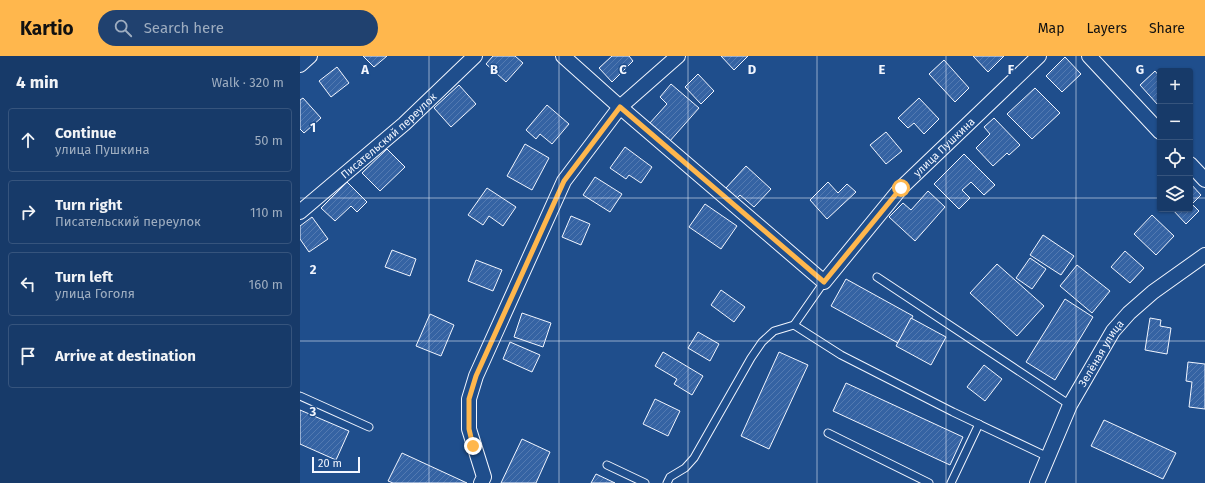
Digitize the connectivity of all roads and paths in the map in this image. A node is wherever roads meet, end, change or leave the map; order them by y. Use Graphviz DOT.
graph roads {
  1 [pos="310,56"];
  2 [pos="475,56"];
  3 [pos="563,56"];
  4 [pos="678,56"];
  5 [pos="1039,56"];
  6 [pos="1089,56"];
  7 [pos="300,65"];
  8 [pos="620,107"];
  9 [pos="1157,129"];
  10 [pos="1193,167"];
  11 [pos="1205,180"];
  12 [pos="300,212"];
  13 [pos="1205,255"];
  14 [pos="877,276"];
  15 [pos="824,282"];
  16 [pos="794,324"];
  17 [pos="300,396"];
  18 [pos="1070,405"];
  19 [pos="979,424"];
  20 [pos="368,427"];
  21 [pos="828,433"];
  22 [pos="1048,457"];
  23 [pos="607,466"];
  24 [pos="481,483"];
  25 [pos="645,483"];
  26 [pos="667,483"];
  27 [pos="929,483"];
  28 [pos="951,483"];
  29 [pos="1037,483"];
  1 -- 7 [label="street"];
  2 -- 12 [label="street, Писательский переулок"];
  3 -- 8 [label="street"];
  4 -- 8 [label="street"];
  5 -- 15 [label="street, улица Пушкина"];
  6 -- 9 [label="street"];
  8 -- 15 [label="street"];
  8 -- 24 [label="street"];
  10 -- 11 [label="street"];
  13 -- 18 [label="street, Зелёная улица"];
  14 -- 18 [label="lane"];
  15 -- 16 [label="lane"];
  16 -- 19 [label="lane"];
  16 -- 26 [label="lane"];
  17 -- 20 [label="lane"];
  18 -- 22 [label="street, Зелёная улица"];
  19 -- 22 [label="lane"];
  19 -- 28 [label="lane"];
  21 -- 27 [label="lane"];
  22 -- 29 [label="street, Зелёная улица"];
  23 -- 25 [label="lane"];
}
